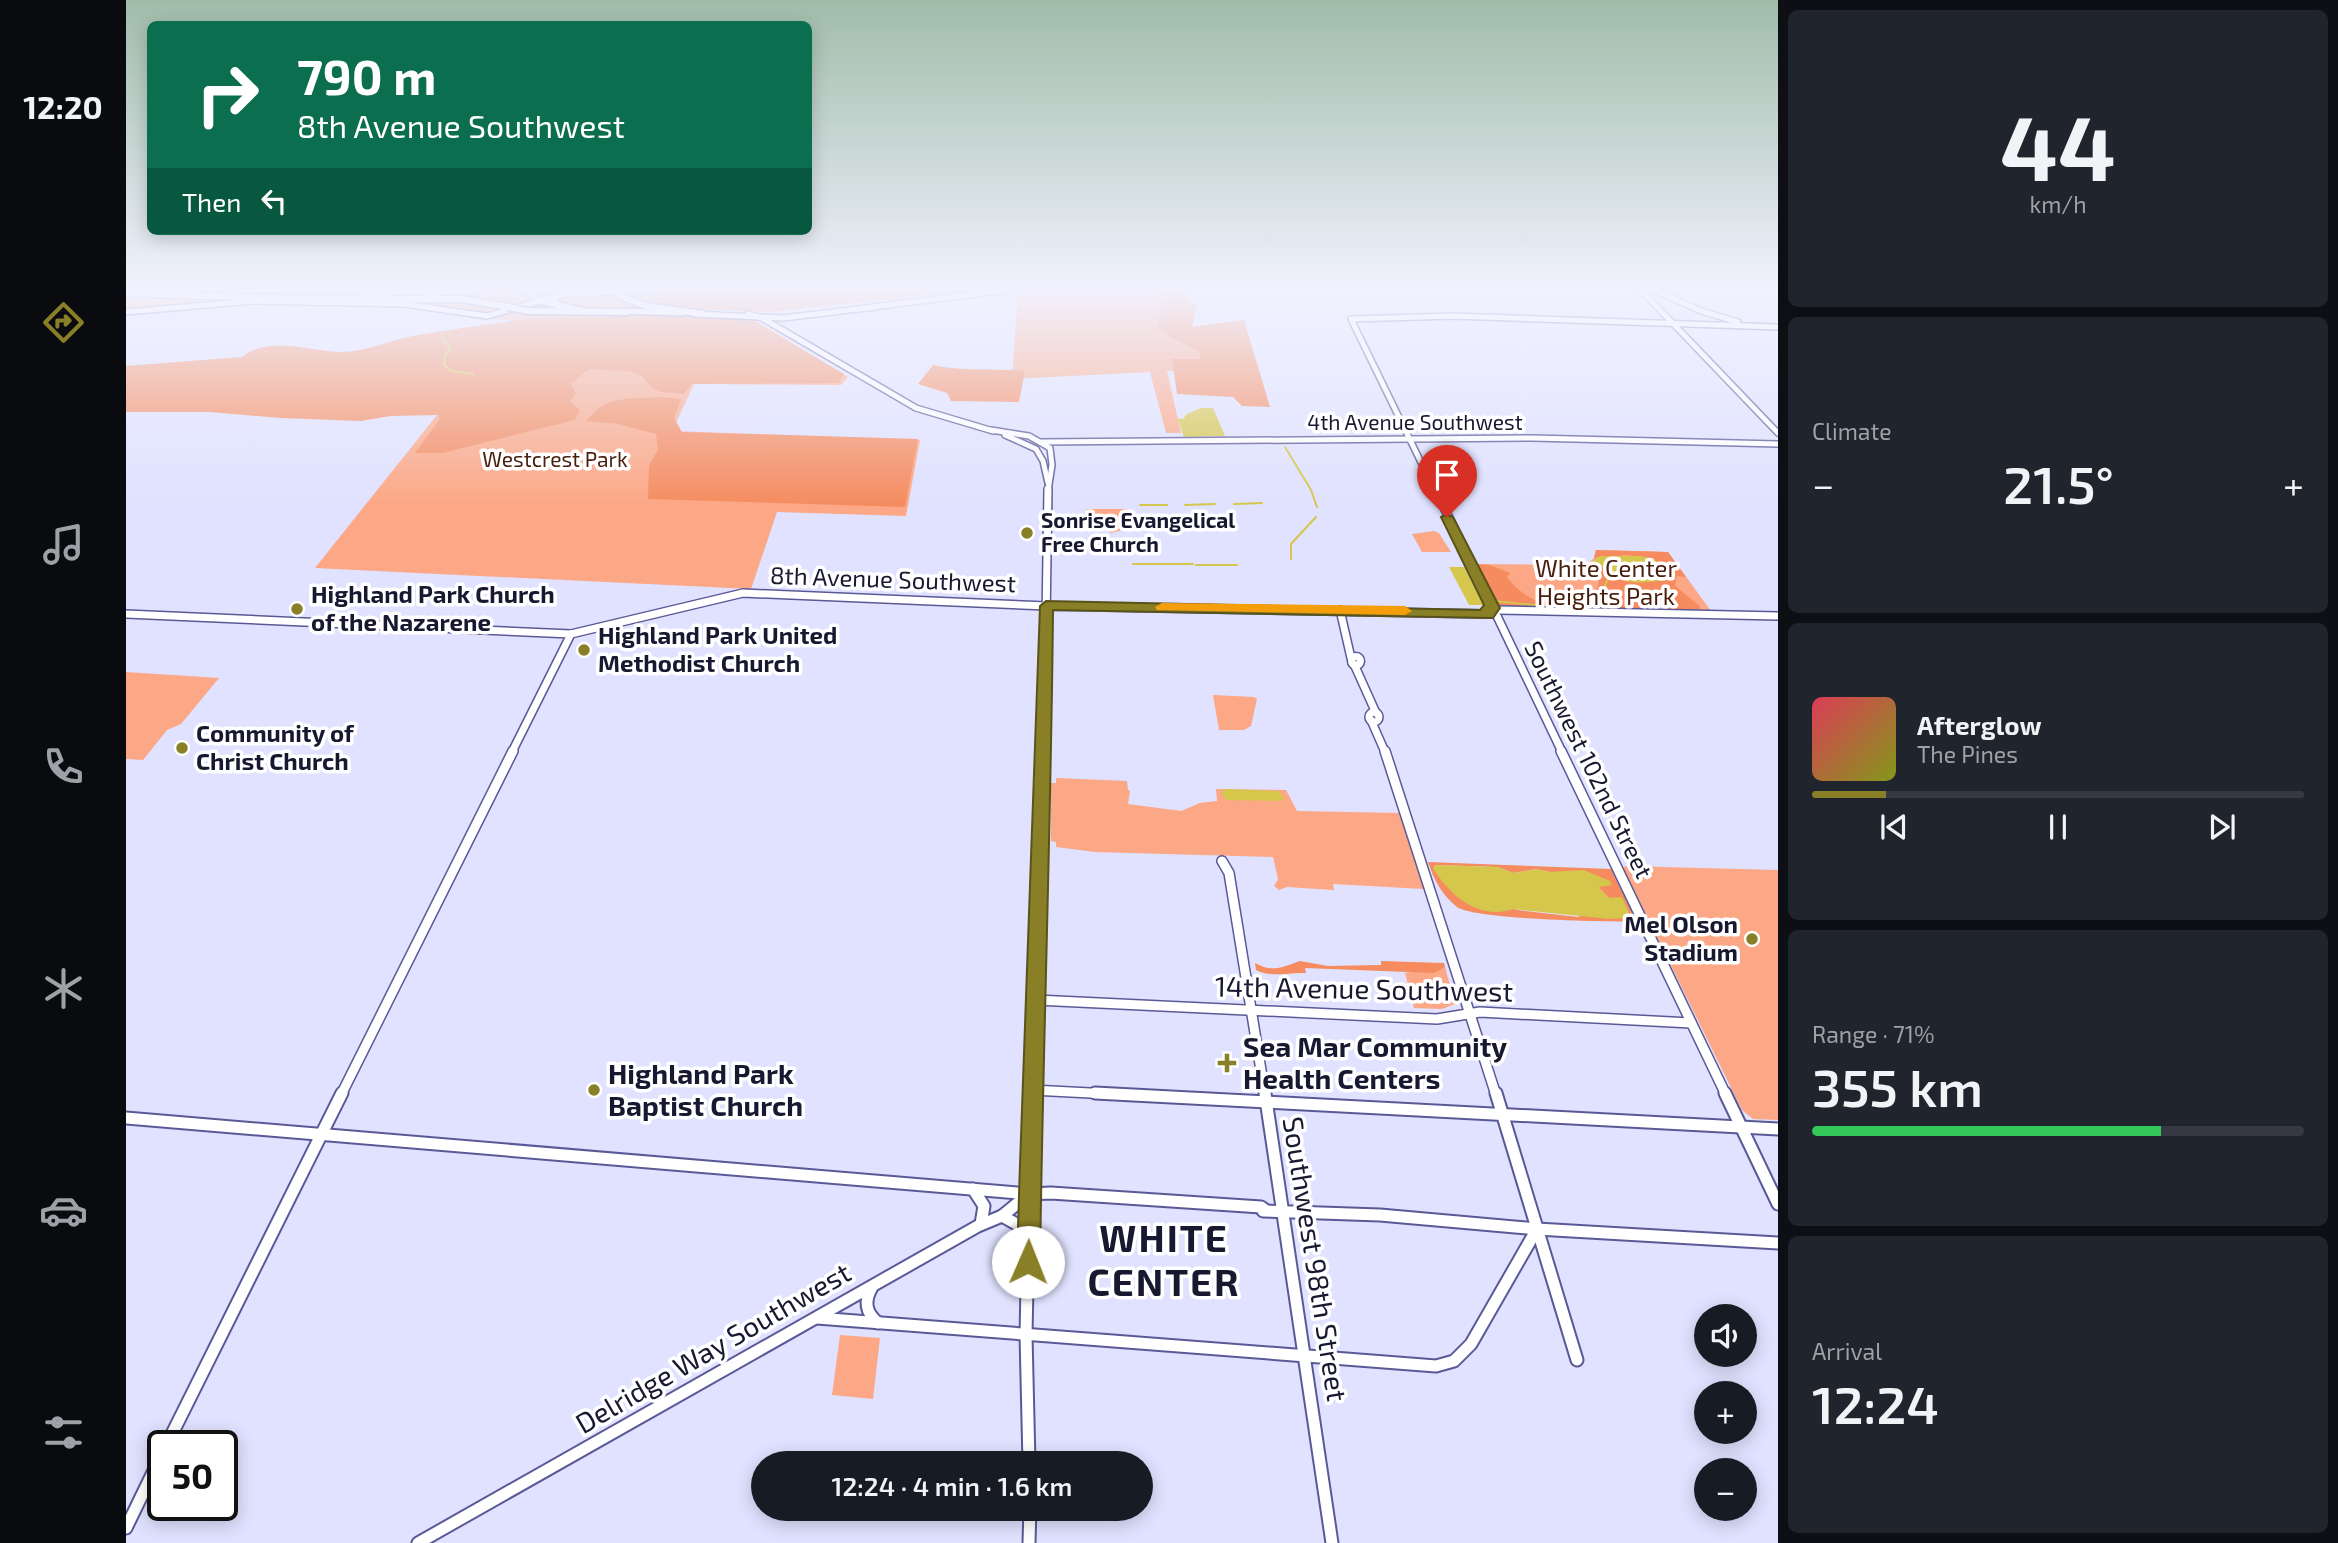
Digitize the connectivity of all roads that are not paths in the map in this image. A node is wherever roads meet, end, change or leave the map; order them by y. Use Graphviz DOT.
graph roads {
  1 [pos="837,362"];
  2 [pos="1372,362"];
  3 [pos="1710,362"];
  4 [pos="991,430"];
  5 [pos="1778,433"];
  6 [pos="1409,439"];
  7 [pos="1048,442"];
  8 [pos="1778,444"];
  9 [pos="1045,463"];
  10 [pos="1048,483"];
  11 [pos="1046,606"];
  12 [pos="1340,610"];
  13 [pos="1493,612"];
  14 [pos="126,614"];
  15 [pos="1778,616"];
  16 [pos="571,634"];
  17 [pos="1223,860"];
  18 [pos="1036,1000"];
  19 [pos="1253,1011"];
  20 [pos="1472,1015"];
  21 [pos="1691,1023"];
  22 [pos="1032,1090"];
  23 [pos="1266,1104"];
  24 [pos="1502,1114"];
  25 [pos="126,1118"];
  26 [pos="1741,1127"];
  27 [pos="1778,1129"];
  28 [pos="319,1135"];
  29 [pos="973,1189"];
  30 [pos="1029,1194"];
  31 [pos="1778,1204"];
  32 [pos="1283,1211"];
  33 [pos="1002,1216"];
  34 [pos="981,1224"];
  35 [pos="1537,1229"];
  36 [pos="1029,1231"];
  37 [pos="1778,1243"];
  38 [pos="874,1285"];
  39 [pos="817,1318"];
  40 [pos="877,1323"];
  41 [pos="1026,1335"];
  42 [pos="1304,1355"];
  43 [pos="1577,1360"];
  44 [pos="174,1430"];
  45 [pos="1029,1451"];
  46 [pos="147,1485"];
  47 [pos="1030,1521"];
  48 [pos="126,1528"];
  49 [pos="418,1543"];
  50 [pos="1029,1543"];
  51 [pos="1332,1543"];
  1 -- 4 [label="street"];
  2 -- 6 [label="street, Southwest 102nd Street"];
  3 -- 5 [label="street"];
  4 -- 7 [label="street"];
  4 -- 7 [label="street"];
  4 -- 9 [label="street"];
  6 -- 7 [label="street, 4th Avenue Southwest"];
  6 -- 8 [label="street, 4th Avenue Southwest"];
  6 -- 13 [label="street, Southwest 102nd Street"];
  7 -- 9 [label="street"];
  7 -- 10 [label="street"];
  9 -- 10 [label="street"];
  10 -- 11 [label="street"];
  11 -- 12 [label="street, 8th Avenue Southwest"];
  11 -- 16 [label="street, 8th Avenue Southwest"];
  11 -- 18 [label="street"];
  12 -- 13 [label="street, 8th Avenue Southwest"];
  12 -- 20 [label="street"];
  13 -- 15 [label="street, 8th Avenue Southwest"];
  13 -- 21 [label="street, Southwest 102nd Street"];
  14 -- 16 [label="street, 8th Avenue Southwest"];
  16 -- 28 [label="street"];
  17 -- 19 [label="street, Southwest 98th Street"];
  18 -- 19 [label="street, 14th Avenue Southwest"];
  18 -- 22 [label="street"];
  19 -- 20 [label="street, 14th Avenue Southwest"];
  19 -- 23 [label="street, Southwest 98th Street"];
  20 -- 21 [label="street, 14th Avenue Southwest"];
  20 -- 24 [label="street"];
  21 -- 26 [label="street, Southwest 102nd Street"];
  22 -- 23 [label="street"];
  22 -- 30 [label="street"];
  23 -- 24 [label="street"];
  23 -- 32 [label="street, Southwest 98th Street"];
  24 -- 26 [label="street"];
  24 -- 35 [label="street"];
  25 -- 28 [label="street"];
  26 -- 27 [label="street"];
  26 -- 31 [label="street, Southwest 102nd Street"];
  28 -- 29 [label="street"];
  28 -- 44 [label="street"];
  29 -- 30 [label="street"];
  29 -- 34 [label="street"];
  30 -- 32 [label="street"];
  30 -- 33 [label="street, Delridge Way Southwest"];
  30 -- 36 [label="street"];
  32 -- 35 [label="street"];
  32 -- 42 [label="street, Southwest 98th Street"];
  33 -- 34 [label="street, Delridge Way Southwest"];
  33 -- 36 [label="street"];
  34 -- 38 [label="street, Delridge Way Southwest"];
  35 -- 37 [label="street"];
  35 -- 42 [label="street"];
  35 -- 43 [label="street"];
  36 -- 41 [label="street"];
  38 -- 39 [label="street, Delridge Way Southwest"];
  38 -- 40 [label="street"];
  39 -- 40 [label="street"];
  39 -- 49 [label="street, Delridge Way Southwest"];
  40 -- 41 [label="street"];
  41 -- 42 [label="street"];
  41 -- 45 [label="street"];
  42 -- 51 [label="street, Southwest 98th Street"];
  46 -- 48 [label="street"];
  47 -- 50 [label="street"];
}
